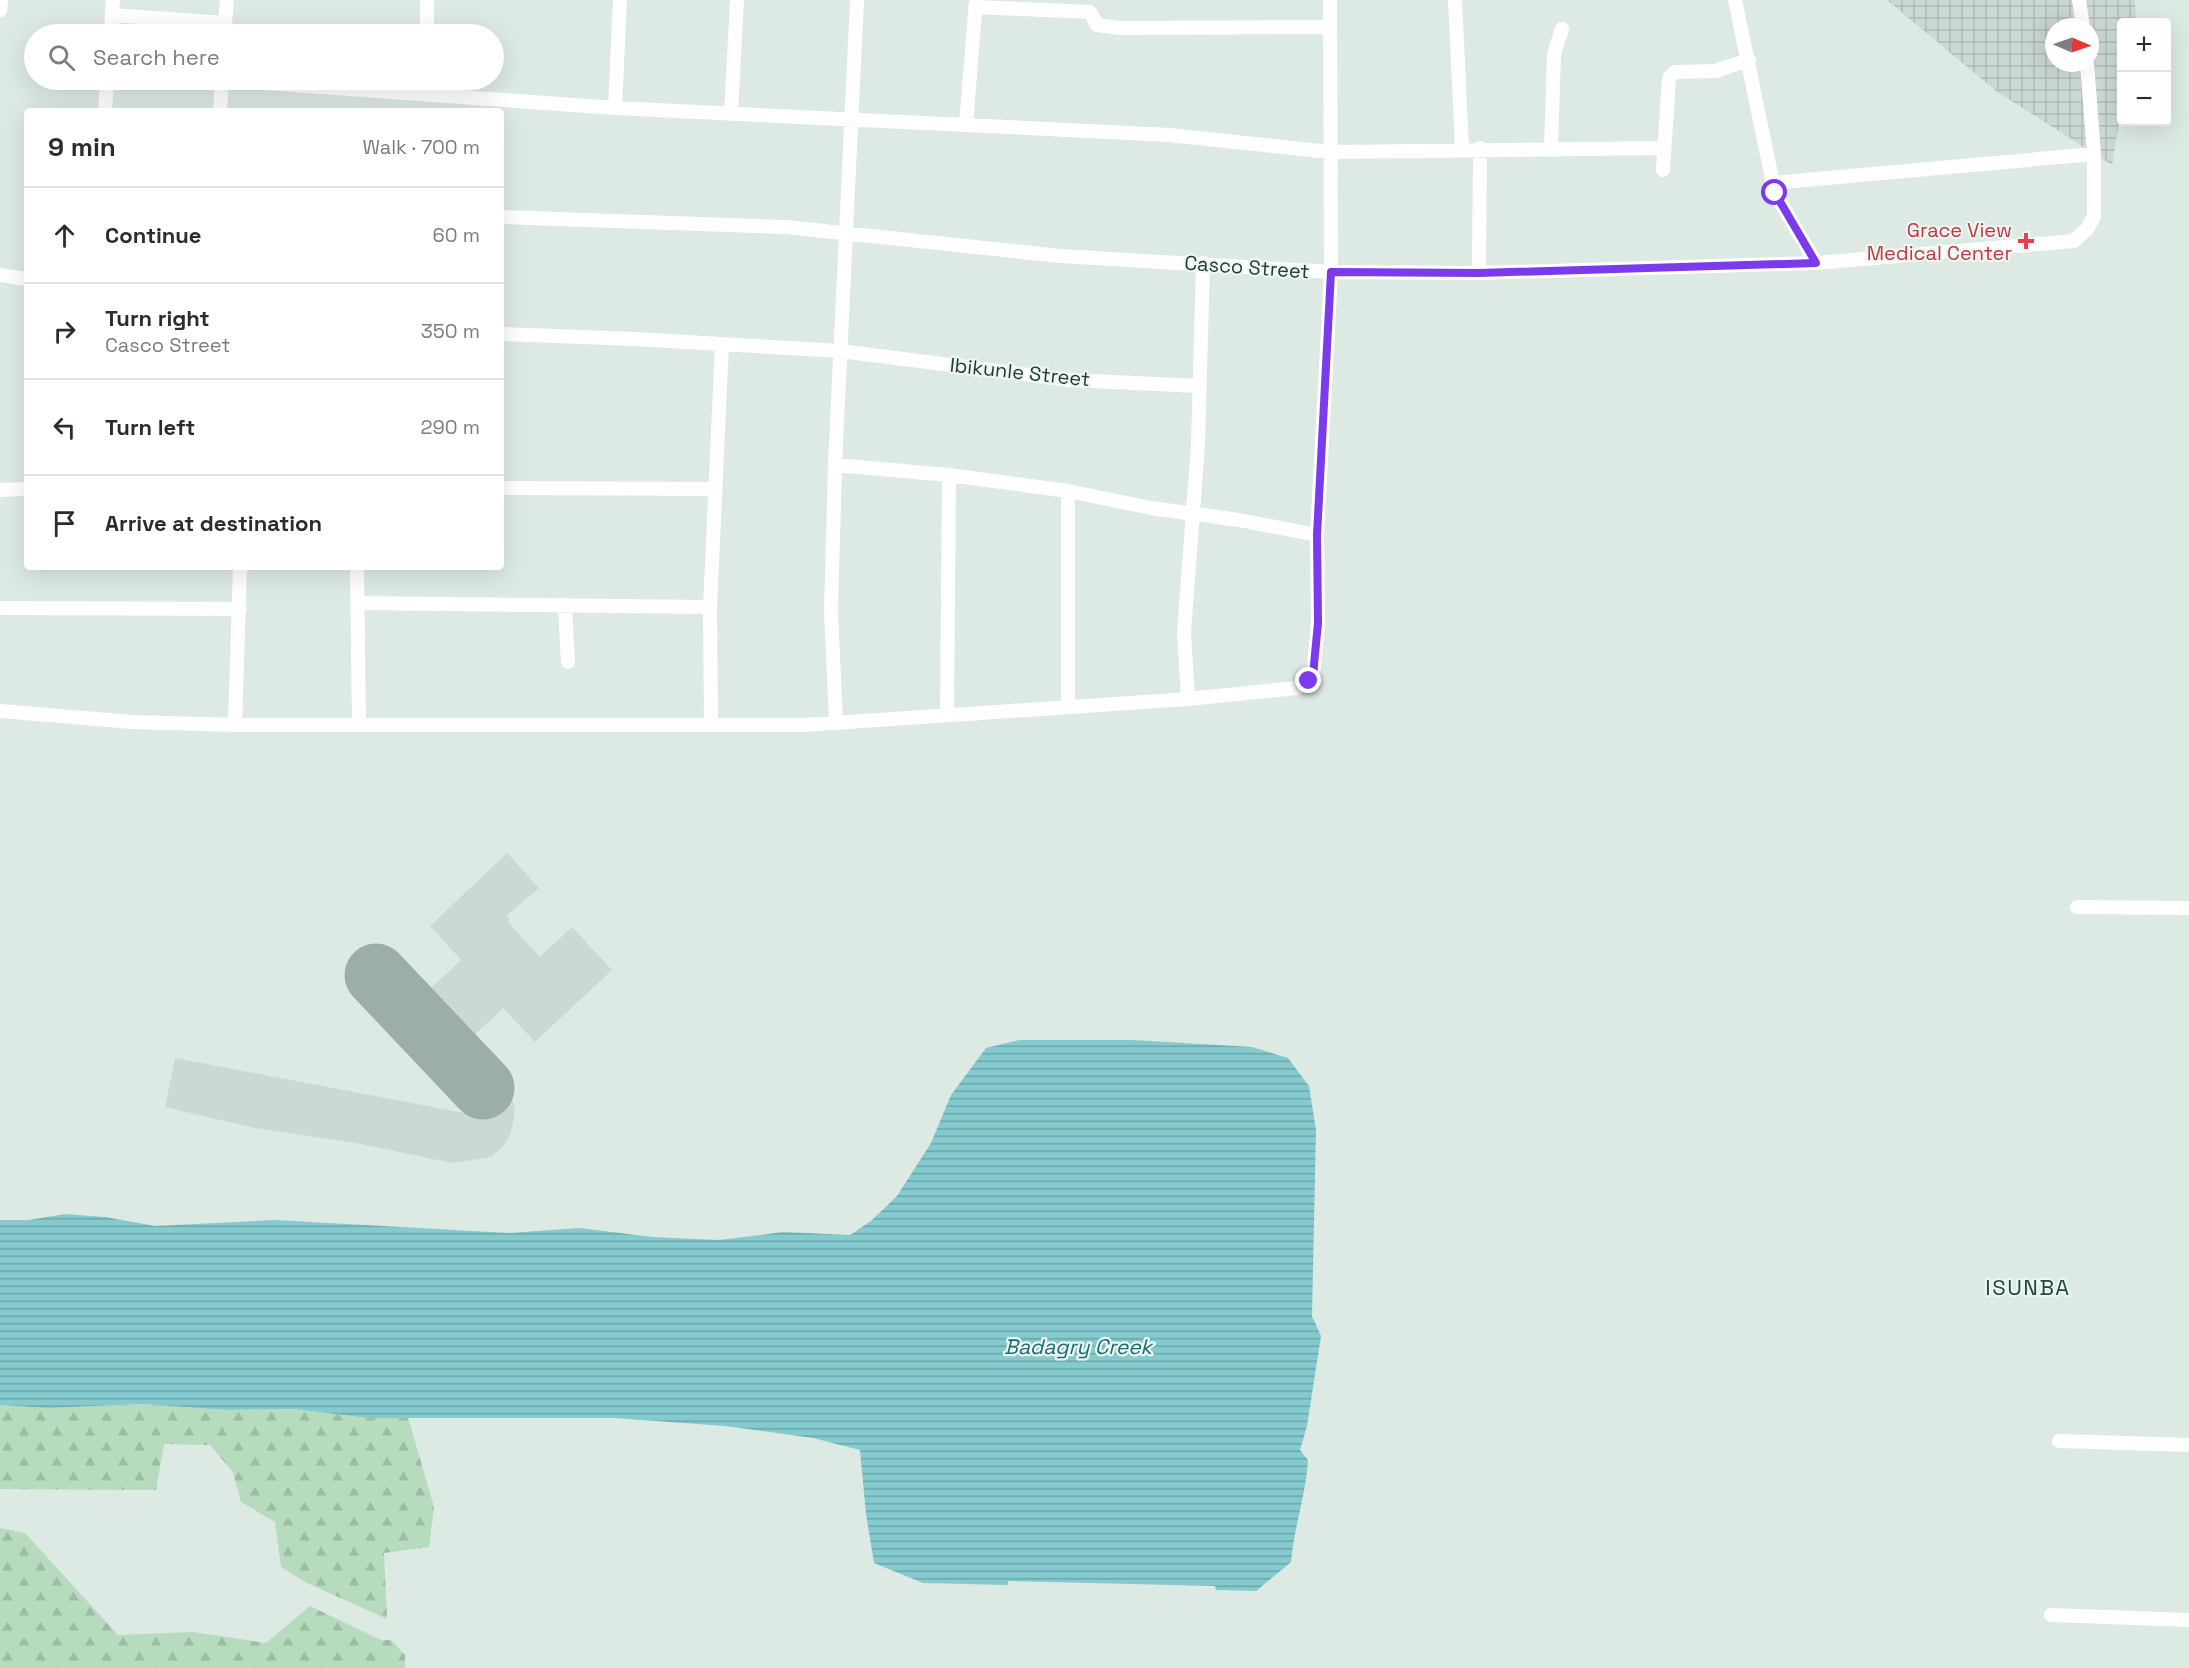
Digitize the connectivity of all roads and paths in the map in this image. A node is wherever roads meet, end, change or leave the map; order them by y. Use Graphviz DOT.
graph roads {
  1 [pos="1,0"];
  2 [pos="113,0"];
  3 [pos="227,0"];
  4 [pos="427,0"];
  5 [pos="620,0"];
  6 [pos="737,0"];
  7 [pos="857,0"];
  8 [pos="1330,0"];
  9 [pos="1455,0"];
  10 [pos="1735,0"];
  11 [pos="2079,0"];
  12 [pos="975,4"];
  13 [pos="1090,6"];
  14 [pos="0,10"];
  15 [pos="112,15"];
  16 [pos="2082,18"];
  17 [pos="112,24"];
  18 [pos="185,24"];
  19 [pos="225,24"];
  20 [pos="427,24"];
  21 [pos="1330,27"];
  22 [pos="1562,29"];
  23 [pos="1749,60"];
  24 [pos="2088,72"];
  25 [pos="106,90"];
  26 [pos="221,90"];
  27 [pos="367,90"];
  28 [pos="425,90"];
  29 [pos="425,94"];
  30 [pos="105,108"];
  31 [pos="220,108"];
  32 [pos="615,108"];
  33 [pos="731,113"];
  34 [pos="851,118"];
  35 [pos="966,125"];
  36 [pos="1480,148"];
  37 [pos="1551,148"];
  38 [pos="1663,148"];
  39 [pos="1462,149"];
  40 [pos="1330,152"];
  41 [pos="2094,154"];
  42 [pos="1663,170"];
  43 [pos="1772,183"];
  44 [pos="504,217"];
  45 [pos="847,232"];
  46 [pos="1203,263"];
  47 [pos="1816,263"];
  48 [pos="1331,272"];
  49 [pos="1479,273"];
  50 [pos="0,275"];
  51 [pos="24,279"];
  52 [pos="504,334"];
  53 [pos="722,344"];
  54 [pos="840,351"];
  55 [pos="1200,386"];
  56 [pos="835,465"];
  57 [pos="949,475"];
  58 [pos="504,488"];
  59 [pos="24,489"];
  60 [pos="716,489"];
  61 [pos="0,490"];
  62 [pos="1068,491"];
  63 [pos="1194,514"];
  64 [pos="1317,535"];
  65 [pos="240,570"];
  66 [pos="357,570"];
  67 [pos="357,603"];
  68 [pos="565,605"];
  69 [pos="710,607"];
  70 [pos="0,608"];
  71 [pos="240,609"];
  72 [pos="568,662"];
  73 [pos="1188,699"];
  74 [pos="1068,705"];
  75 [pos="0,711"];
  76 [pos="947,715"];
  77 [pos="836,721"];
  78 [pos="711,724"];
  79 [pos="235,725"];
  80 [pos="359,725"];
  81 [pos="2077,907"];
  82 [pos="2189,908"];
  83 [pos="2059,1441"];
  84 [pos="2189,1445"];
  85 [pos="2051,1615"];
  86 [pos="2189,1620"];
  1 -- 14 [label="street"];
  2 -- 15 [label="street"];
  3 -- 19 [label="street"];
  4 -- 20 [label="street"];
  5 -- 32 [label="street"];
  6 -- 33 [label="street"];
  7 -- 34 [label="street"];
  8 -- 21 [label="street"];
  9 -- 39 [label="street"];
  10 -- 23 [label="street"];
  11 -- 16 [label="street"];
  12 -- 13 [label="street"];
  12 -- 35 [label="street"];
  13 -- 21 [label="street"];
  15 -- 17 [label="street"];
  15 -- 18 [label="street"];
  21 -- 40 [label="street"];
  22 -- 37 [label="street"];
  23 -- 38 [label="street"];
  23 -- 43 [label="street"];
  24 -- 41 [label="street, Casco Street"];
  25 -- 30 [label="street"];
  26 -- 31 [label="street"];
  27 -- 29 [label="street"];
  28 -- 29 [label="street"];
  29 -- 32 [label="street"];
  32 -- 33 [label="street"];
  33 -- 34 [label="street"];
  34 -- 35 [label="street"];
  34 -- 45 [label="street"];
  35 -- 40 [label="street"];
  36 -- 37 [label="street"];
  36 -- 39 [label="street"];
  36 -- 49 [label="street"];
  37 -- 38 [label="street"];
  38 -- 42 [label="street"];
  39 -- 40 [label="street"];
  40 -- 48 [label="street"];
  41 -- 43 [label="street"];
  41 -- 47 [label="street, Casco Street"];
  43 -- 47 [label="street"];
  44 -- 45 [label="street, Casco Street"];
  45 -- 46 [label="street, Casco Street"];
  45 -- 54 [label="street"];
  46 -- 48 [label="street, Casco Street"];
  46 -- 55 [label="street"];
  47 -- 49 [label="street, Casco Street"];
  48 -- 49 [label="street, Casco Street"];
  48 -- 64 [label="street"];
  50 -- 51 [label="street"];
  52 -- 53 [label="street, Ibikunle Street"];
  53 -- 54 [label="street, Ibikunle Street"];
  53 -- 60 [label="street"];
  54 -- 55 [label="street, Ibikunle Street"];
  54 -- 56 [label="street"];
  55 -- 63 [label="street"];
  56 -- 57 [label="street"];
  56 -- 77 [label="street"];
  57 -- 62 [label="street"];
  57 -- 76 [label="street"];
  58 -- 60 [label="street"];
  59 -- 61 [label="street"];
  60 -- 69 [label="street"];
  62 -- 63 [label="street"];
  62 -- 74 [label="street"];
  63 -- 64 [label="street"];
  63 -- 73 [label="street"];
  64 -- 73 [label="street"];
  65 -- 71 [label="street"];
  66 -- 67 [label="street"];
  67 -- 68 [label="street"];
  67 -- 80 [label="street"];
  68 -- 69 [label="street"];
  68 -- 72 [label="street"];
  69 -- 78 [label="street"];
  70 -- 71 [label="street"];
  71 -- 79 [label="street"];
  73 -- 74 [label="street"];
  74 -- 76 [label="street"];
  75 -- 79 [label="street"];
  76 -- 77 [label="street"];
  77 -- 78 [label="street"];
  78 -- 80 [label="street"];
  79 -- 80 [label="street"];
  81 -- 82 [label="street"];
  83 -- 84 [label="street"];
  85 -- 86 [label="street"];
}
